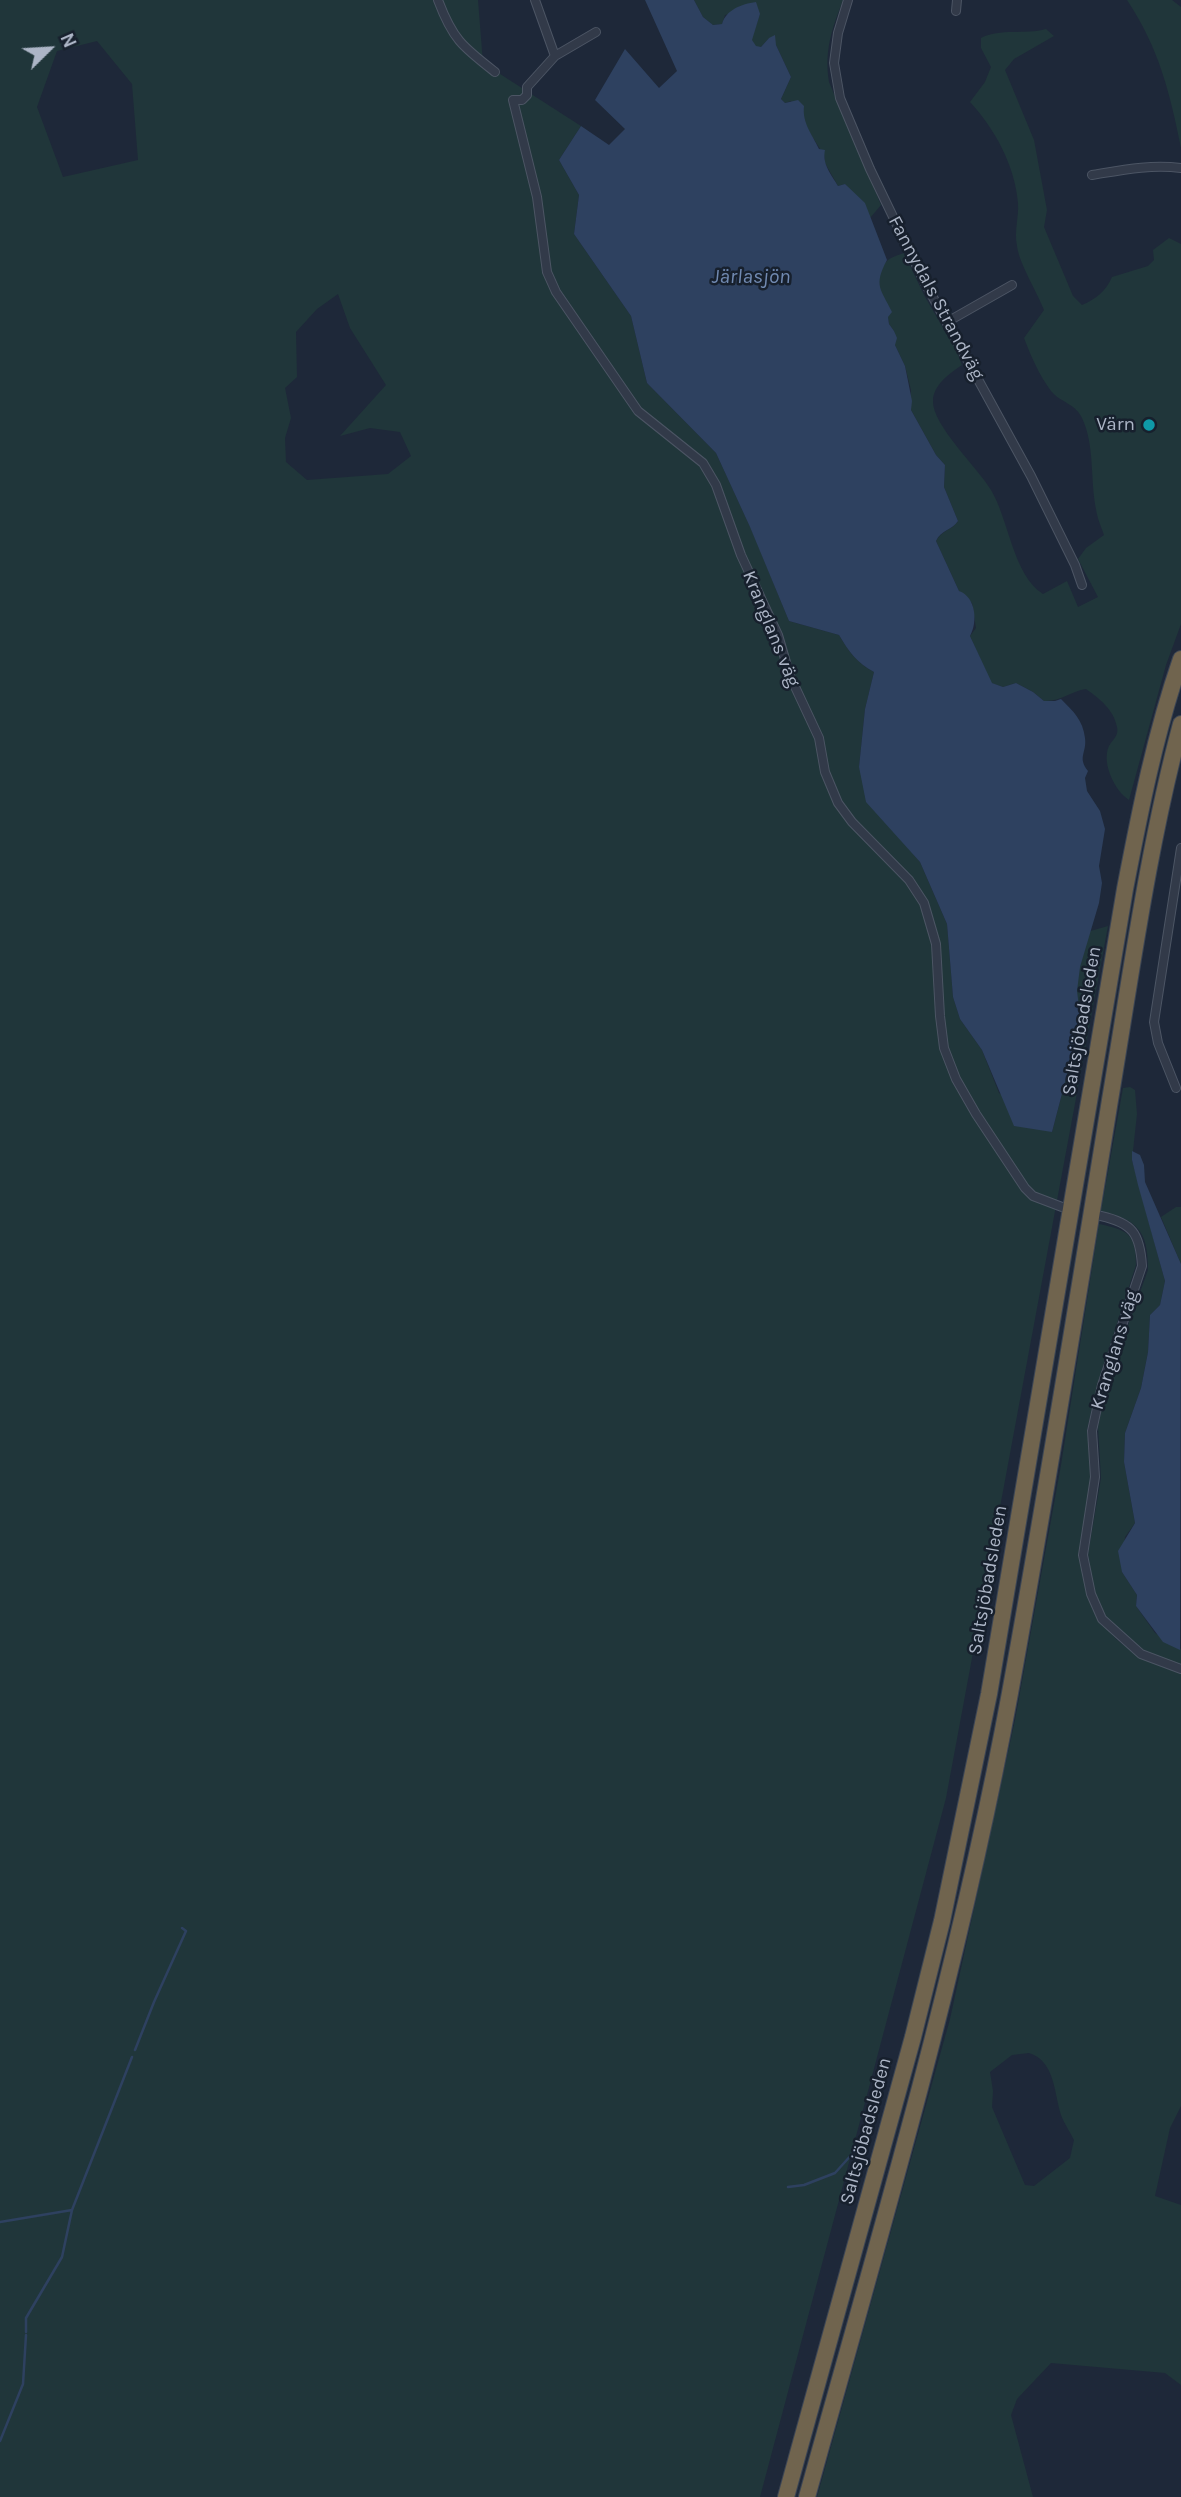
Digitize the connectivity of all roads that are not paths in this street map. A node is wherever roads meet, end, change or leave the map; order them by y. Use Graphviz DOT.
graph roads {
  1 [pos="438,0"];
  2 [pos="535,0"];
  3 [pos="848,0"];
  4 [pos="957,0"];
  5 [pos="956,11"];
  6 [pos="596,32"];
  7 [pos="555,56"];
  8 [pos="495,72"];
  9 [pos="1181,169"];
  10 [pos="1092,175"];
  11 [pos="1012,285"];
  12 [pos="947,322"];
  13 [pos="1082,585"];
  14 [pos="1181,659"];
  15 [pos="1181,724"];
  16 [pos="1181,848"];
  17 [pos="1176,1088"];
  18 [pos="1062,1207"];
  19 [pos="1101,1216"];
  20 [pos="1181,1669"];
  21 [pos="786,2497"];
  22 [pos="807,2497"];
  1 -- 8 [label="street"];
  2 -- 7 [label="street"];
  3 -- 12 [label="street, Fannydals Strandväg"];
  4 -- 5 [label="street"];
  6 -- 7 [label="street, Kranglans väg"];
  7 -- 18 [label="street, Kranglans väg"];
  9 -- 10 [label="street"];
  11 -- 12 [label="street"];
  12 -- 13 [label="street, Fannydals Strandväg"];
  14 -- 21 [label="highway, Saltsjöbadsleden"];
  15 -- 22 [label="highway"];
  16 -- 17 [label="street"];
  19 -- 20 [label="street, Kranglans väg"];
}
